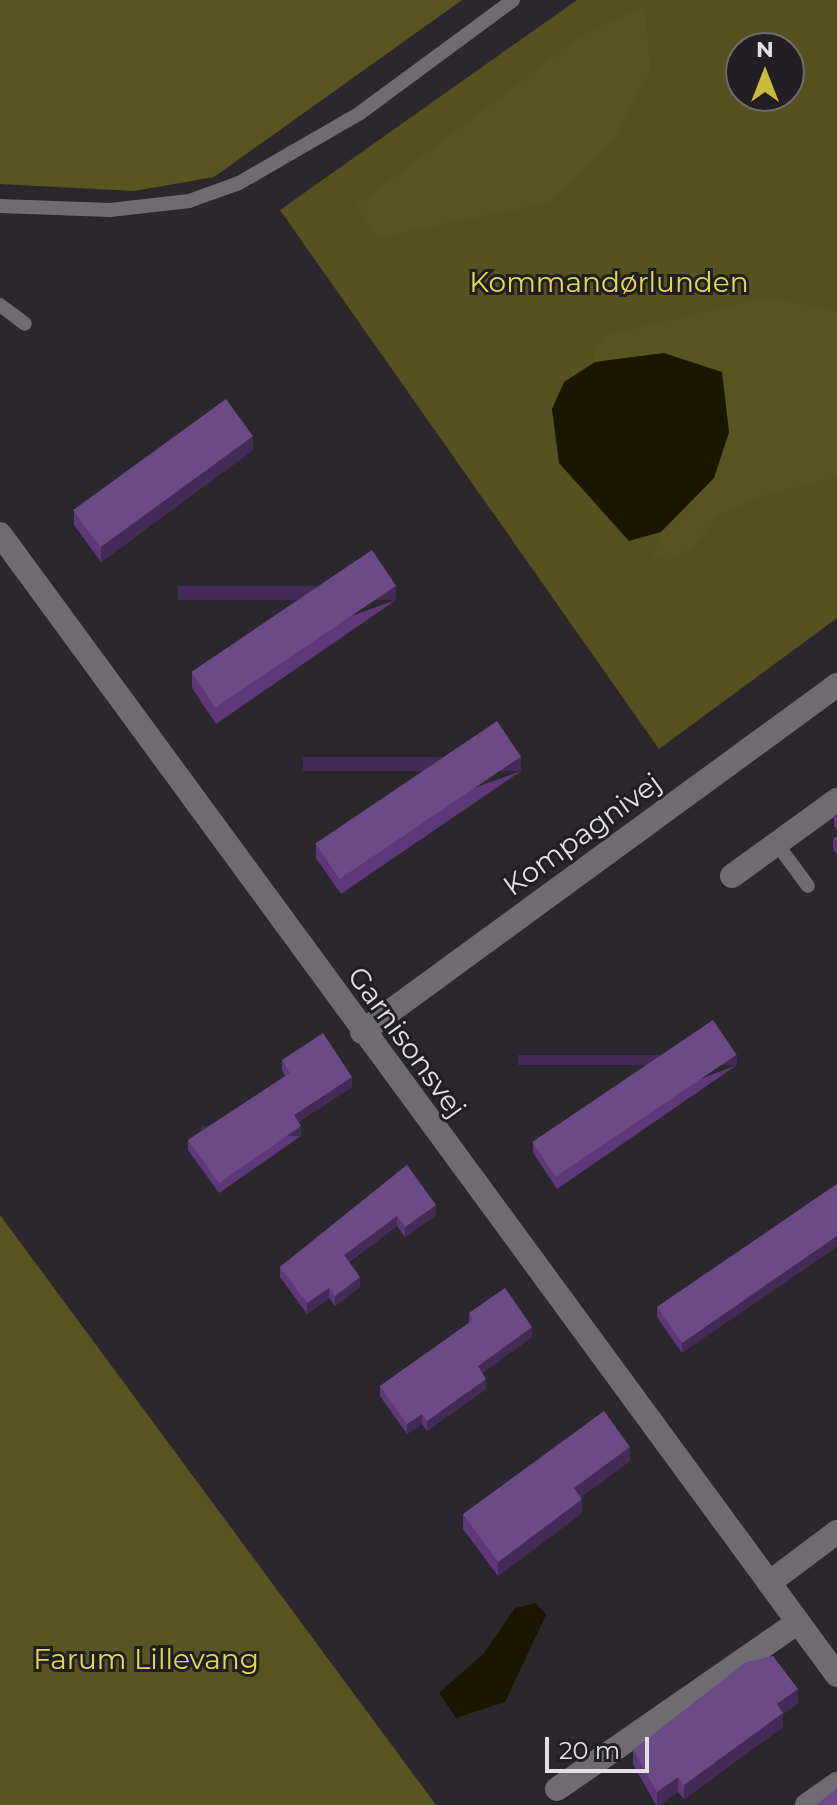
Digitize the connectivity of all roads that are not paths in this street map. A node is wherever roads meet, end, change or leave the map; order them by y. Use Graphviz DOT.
graph roads {
  1 [pos="513,0"];
  2 [pos="0,206"];
  3 [pos="0,305"];
  4 [pos="25,324"];
  5 [pos="0,534"];
  6 [pos="837,685"];
  7 [pos="837,800"];
  8 [pos="777,844"];
  9 [pos="732,876"];
  10 [pos="808,886"];
  11 [pos="362,1032"];
  12 [pos="837,1532"];
  13 [pos="769,1583"];
  14 [pos="798,1622"];
  15 [pos="837,1675"];
  16 [pos="837,1784"];
  17 [pos="557,1789"];
  18 [pos="807,1805"];
  1 -- 2 [label="lane"];
  3 -- 4 [label="lane"];
  5 -- 11 [label="street, Garnisonsvej"];
  6 -- 11 [label="street, Kompagnivej"];
  7 -- 8 [label="street"];
  8 -- 9 [label="street"];
  8 -- 10 [label="lane"];
  11 -- 13 [label="street, Garnisonsvej"];
  12 -- 13 [label="street"];
  13 -- 14 [label="street, Garnisonsvej"];
  14 -- 15 [label="street, Garnisonsvej"];
  14 -- 17 [label="street"];
  16 -- 18 [label="street"];
}
